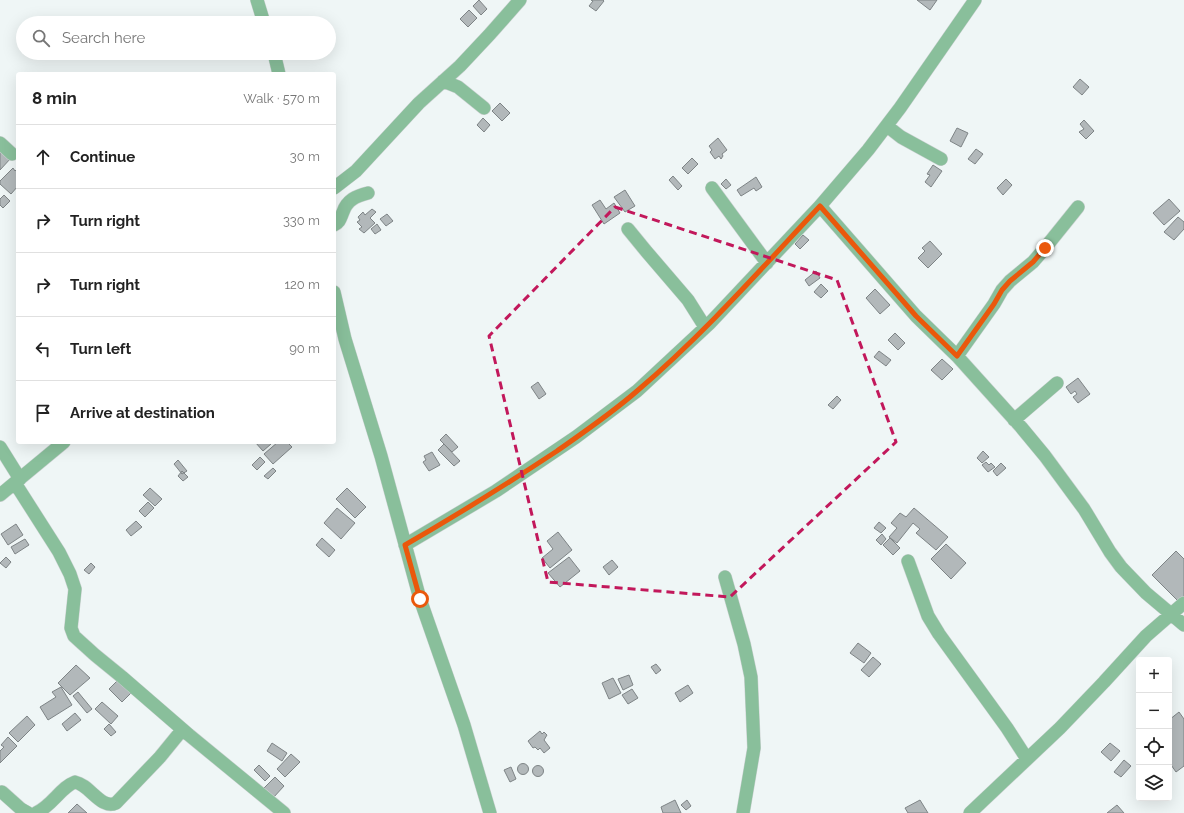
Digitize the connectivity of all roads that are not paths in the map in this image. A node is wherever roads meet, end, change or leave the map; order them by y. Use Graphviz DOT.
graph roads {
  1 [pos="257,0"];
  2 [pos="520,0"];
  3 [pos="975,0"];
  4 [pos="262,16"];
  5 [pos="276,60"];
  6 [pos="279,72"];
  7 [pos="443,81"];
  8 [pos="484,108"];
  9 [pos="887,126"];
  10 [pos="0,144"];
  11 [pos="12,154"];
  12 [pos="941,159"];
  13 [pos="336,186"];
  14 [pos="712,188"];
  15 [pos="368,193"];
  16 [pos="820,206"];
  17 [pos="1078,207"];
  18 [pos="336,224"];
  19 [pos="628,229"];
  20 [pos="767,263"];
  21 [pos="336,301"];
  22 [pos="705,327"];
  23 [pos="957,356"];
  24 [pos="1057,383"];
  25 [pos="1014,420"];
  26 [pos="62,444"];
  27 [pos="0,447"];
  28 [pos="18,481"];
  29 [pos="0,495"];
  30 [pos="405,545"];
  31 [pos="908,561"];
  32 [pos="725,577"];
  33 [pos="1184,603"];
  34 [pos="1170,614"];
  35 [pos="1184,625"];
  36 [pos="182,730"];
  37 [pos="1027,758"];
  38 [pos="2,792"];
  39 [pos="28,813"];
  40 [pos="36,813"];
  41 [pos="284,813"];
  42 [pos="490,813"];
  43 [pos="743,813"];
  44 [pos="970,813"];
  1 -- 4 [label="street"];
  2 -- 7 [label="street"];
  3 -- 9 [label="street"];
  5 -- 6 [label="street"];
  7 -- 8 [label="street"];
  7 -- 13 [label="street"];
  9 -- 12 [label="street"];
  9 -- 16 [label="street"];
  10 -- 11 [label="street"];
  14 -- 20 [label="street"];
  15 -- 18 [label="street"];
  16 -- 20 [label="street"];
  16 -- 23 [label="street"];
  17 -- 23 [label="street"];
  19 -- 22 [label="street"];
  20 -- 22 [label="street"];
  21 -- 30 [label="street"];
  22 -- 30 [label="street"];
  23 -- 25 [label="street"];
  24 -- 25 [label="street"];
  25 -- 34 [label="street"];
  26 -- 28 [label="street"];
  27 -- 28 [label="street"];
  28 -- 29 [label="street"];
  28 -- 36 [label="street"];
  30 -- 42 [label="street"];
  31 -- 37 [label="street"];
  32 -- 43 [label="street"];
  33 -- 34 [label="street"];
  34 -- 35 [label="street"];
  34 -- 37 [label="street"];
  36 -- 40 [label="street"];
  36 -- 41 [label="street"];
  37 -- 44 [label="street"];
  38 -- 39 [label="street"];
}
